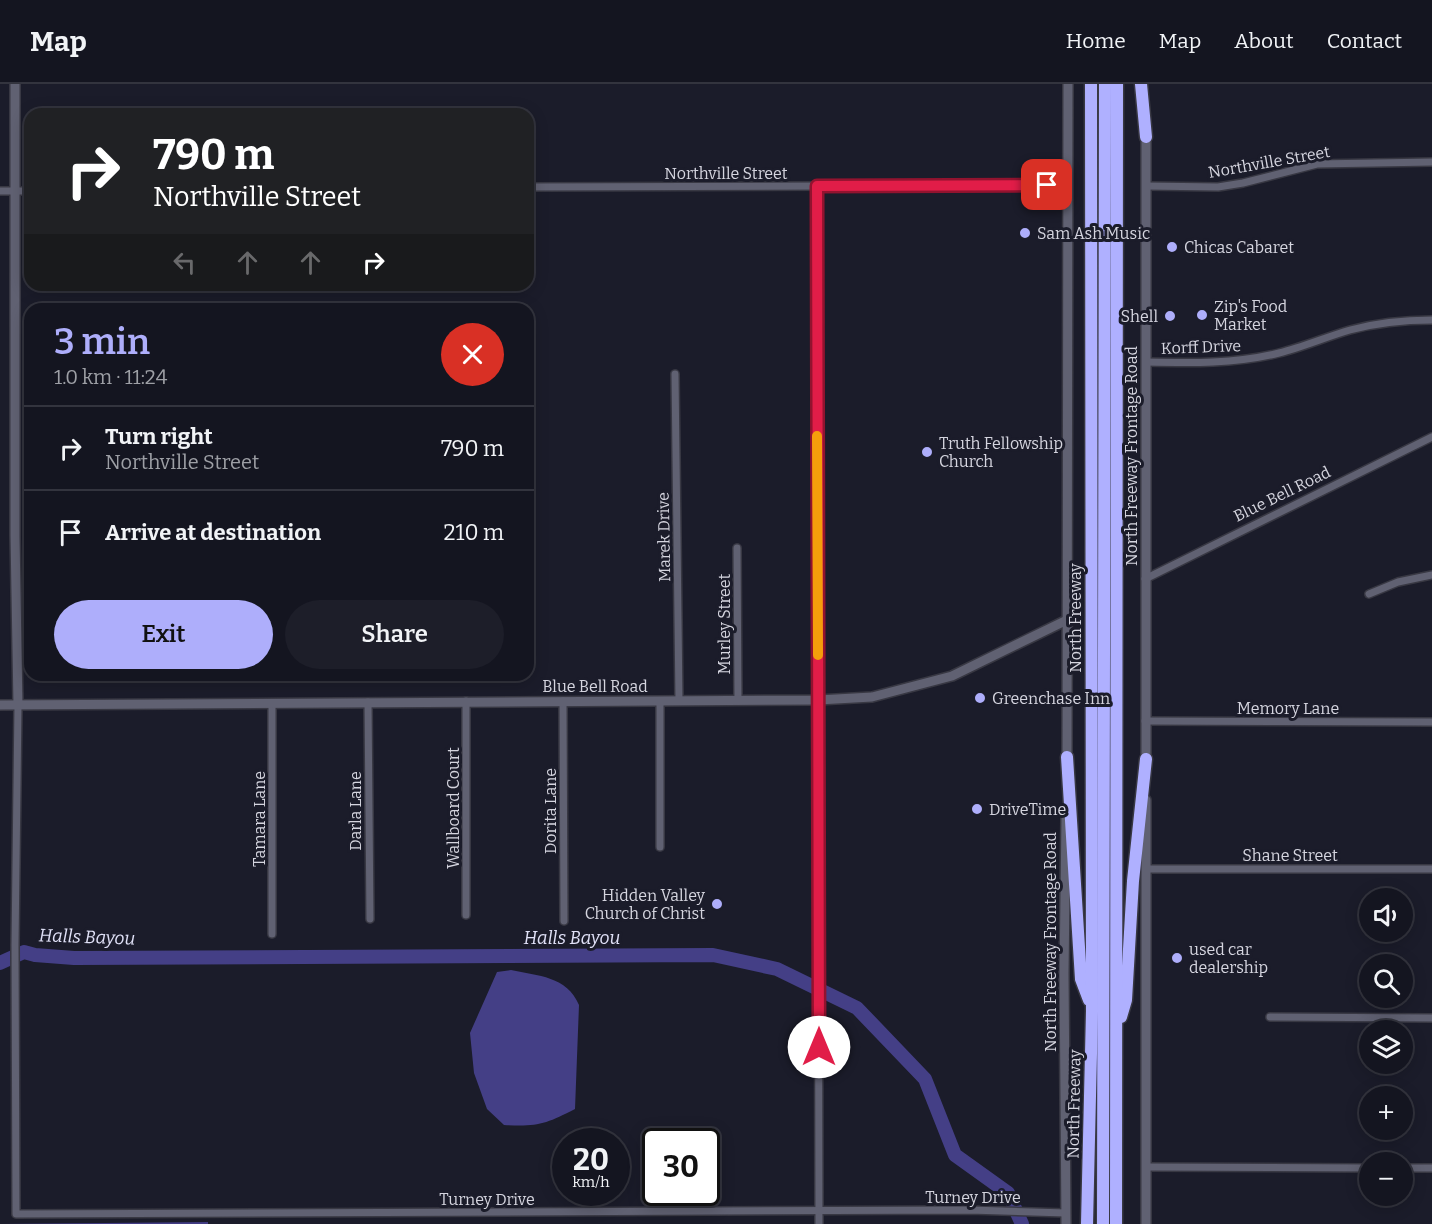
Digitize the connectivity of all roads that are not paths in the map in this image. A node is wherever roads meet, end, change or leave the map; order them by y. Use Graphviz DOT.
graph roads {
  1 [pos="15,84"];
  2 [pos="1068,84"];
  3 [pos="1091,84"];
  4 [pos="1105,84"];
  5 [pos="1117,84"];
  6 [pos="1141,84"];
  7 [pos="1146,84"];
  8 [pos="1146,137"];
  9 [pos="1432,162"];
  10 [pos="1068,185"];
  11 [pos="817,186"];
  12 [pos="1146,186"];
  13 [pos="534,187"];
  14 [pos="0,191"];
  15 [pos="15,191"];
  16 [pos="24,191"];
  17 [pos="1432,320"];
  18 [pos="1146,362"];
  19 [pos="675,374"];
  20 [pos="1432,437"];
  21 [pos="737,548"];
  22 [pos="1432,575"];
  23 [pos="1145,579"];
  24 [pos="1369,594"];
  25 [pos="1067,620"];
  26 [pos="679,700"];
  27 [pos="738,700"];
  28 [pos="818,700"];
  29 [pos="466,701"];
  30 [pos="563,701"];
  31 [pos="660,701"];
  32 [pos="368,702"];
  33 [pos="272,703"];
  34 [pos="0,705"];
  35 [pos="18,705"];
  36 [pos="1145,721"];
  37 [pos="1432,722"];
  38 [pos="1067,757"];
  39 [pos="1146,759"];
  40 [pos="660,847"];
  41 [pos="1147,869"];
  42 [pos="1432,869"];
  43 [pos="466,915"];
  44 [pos="370,919"];
  45 [pos="564,921"];
  46 [pos="272,934"];
  47 [pos="1092,1011"];
  48 [pos="1270,1017"];
  49 [pos="1432,1018"];
  50 [pos="1117,1029"];
  51 [pos="1146,1167"];
  52 [pos="1359,1168"];
  53 [pos="1413,1168"];
  54 [pos="1432,1168"];
  55 [pos="820,1211"];
  56 [pos="1066,1213"];
  57 [pos="819,1224"];
  58 [pos="1066,1224"];
  59 [pos="1087,1224"];
  60 [pos="1102,1224"];
  61 [pos="1116,1224"];
  62 [pos="1146,1224"];
  1 -- 15 [label="main road"];
  2 -- 10 [label="main road, North Freeway Frontage Road"];
  3 -- 47 [label="highway, North Freeway"];
  4 -- 60 [label="highway, North Freeway"];
  5 -- 50 [label="highway"];
  6 -- 8 [label="highway"];
  7 -- 8 [label="main road, North Freeway Frontage Road"];
  8 -- 12 [label="main road, North Freeway Frontage Road"];
  9 -- 12 [label="street, Northville Street"];
  10 -- 11 [label="street, Northville Street"];
  10 -- 25 [label="main road, North Freeway Frontage Road"];
  11 -- 13 [label="street, Northville Street"];
  11 -- 28 [label="street"];
  12 -- 18 [label="main road, North Freeway Frontage Road"];
  14 -- 15 [label="street"];
  15 -- 16 [label="street"];
  15 -- 35 [label="main road"];
  17 -- 18 [label="street, Korff Drive"];
  18 -- 23 [label="main road, North Freeway Frontage Road"];
  19 -- 26 [label="street, Marek Drive"];
  20 -- 23 [label="street, Blue Bell Road"];
  21 -- 27 [label="street, Murley Street"];
  22 -- 24 [label="street"];
  23 -- 36 [label="main road, North Freeway Frontage Road"];
  25 -- 28 [label="main road, Blue Bell Road"];
  25 -- 38 [label="main road, North Freeway Frontage Road"];
  26 -- 27 [label="main road, Blue Bell Road"];
  26 -- 31 [label="main road, Blue Bell Road"];
  27 -- 28 [label="main road, Blue Bell Road"];
  28 -- 55 [label="street"];
  29 -- 30 [label="main road, Blue Bell Road"];
  29 -- 32 [label="main road, Blue Bell Road"];
  29 -- 43 [label="street, Wallboard Court"];
  30 -- 31 [label="main road, Blue Bell Road"];
  30 -- 45 [label="street, Dorita Lane"];
  31 -- 40 [label="street"];
  32 -- 33 [label="main road, Blue Bell Road"];
  32 -- 44 [label="street, Darla Lane"];
  33 -- 35 [label="main road, Blue Bell Road"];
  33 -- 46 [label="street, Tamara Lane"];
  34 -- 35 [label="main road, Blue Bell Road"];
  35 -- 55 [label="street, Turney Drive"];
  36 -- 37 [label="street, Memory Lane"];
  36 -- 39 [label="main road, North Freeway Frontage Road"];
  38 -- 47 [label="highway"];
  38 -- 56 [label="main road, North Freeway Frontage Road"];
  39 -- 41 [label="main road, North Freeway Frontage Road"];
  39 -- 50 [label="highway"];
  41 -- 42 [label="street, Shane Street"];
  41 -- 51 [label="main road, North Freeway Frontage Road"];
  47 -- 59 [label="highway, North Freeway"];
  48 -- 49 [label="street"];
  50 -- 61 [label="highway"];
  51 -- 52 [label="street"];
  51 -- 62 [label="main road, North Freeway Frontage Road"];
  53 -- 54 [label="street"];
  55 -- 56 [label="street, Turney Drive"];
  55 -- 57 [label="street"];
  56 -- 58 [label="main road, North Freeway Frontage Road"];
}
